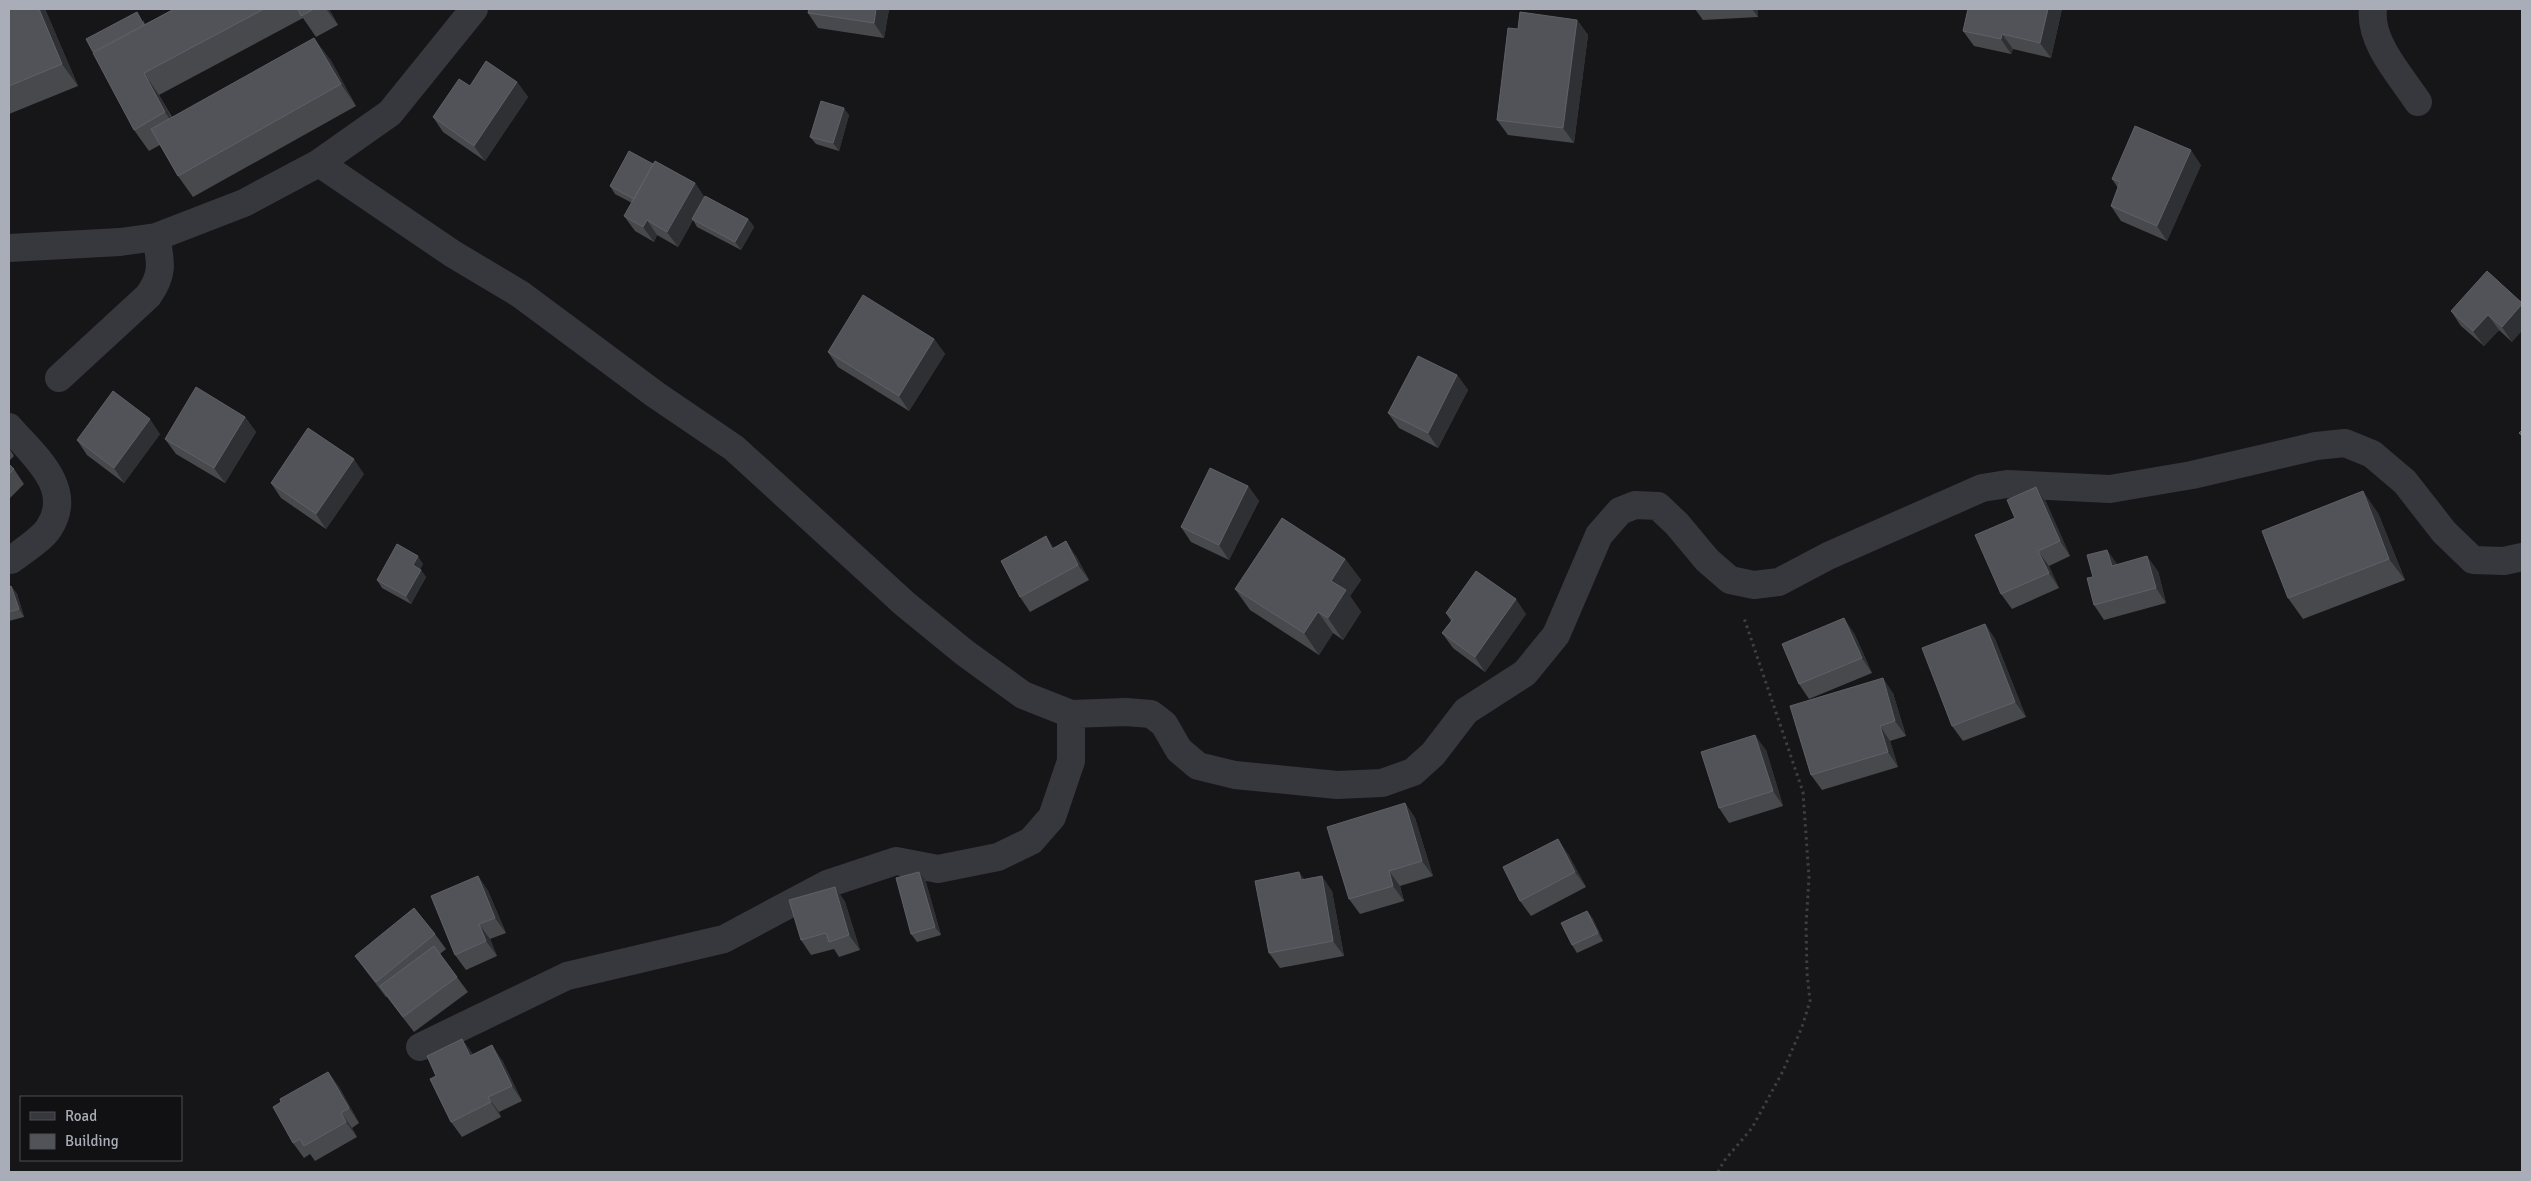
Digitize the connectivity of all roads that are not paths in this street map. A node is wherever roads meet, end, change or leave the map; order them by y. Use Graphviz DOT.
graph roads {
  1 [pos="474,9"];
  2 [pos="2373,9"];
  3 [pos="2418,102"];
  4 [pos="319,163"];
  5 [pos="156,237"];
  6 [pos="9,248"];
  7 [pos="59,378"];
  8 [pos="9,427"];
  9 [pos="2522,557"];
  10 [pos="11,560"];
  11 [pos="1071,714"];
  12 [pos="420,1047"];
  1 -- 4 [label="street"];
  2 -- 3 [label="street"];
  4 -- 5 [label="street"];
  4 -- 11 [label="street"];
  5 -- 6 [label="street"];
  5 -- 7 [label="street"];
  8 -- 10 [label="street"];
  9 -- 11 [label="street"];
  11 -- 12 [label="street"];
}
